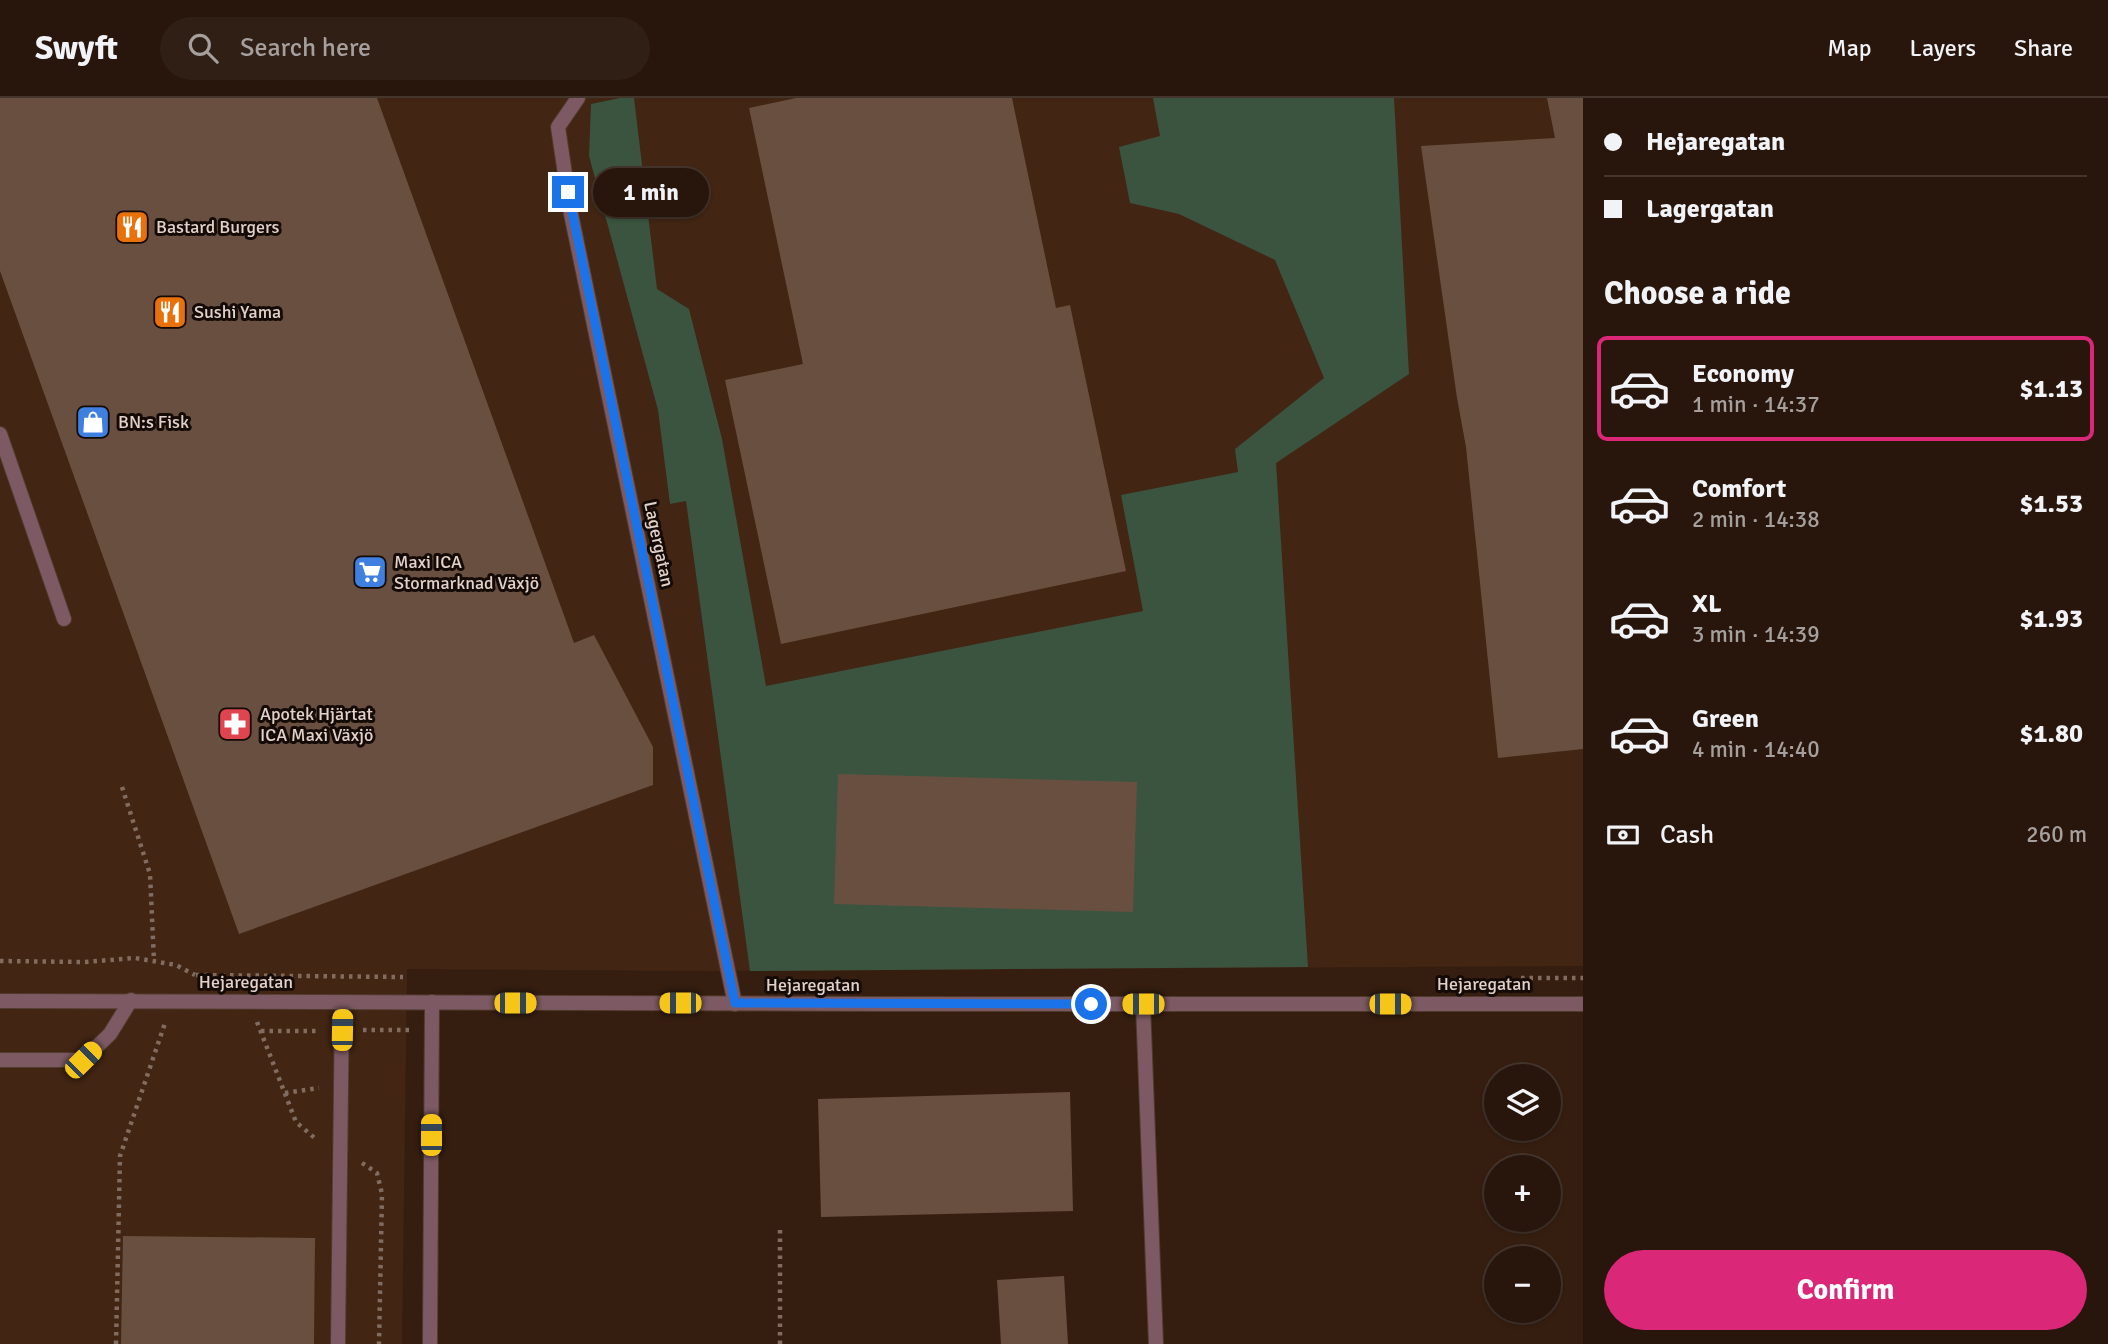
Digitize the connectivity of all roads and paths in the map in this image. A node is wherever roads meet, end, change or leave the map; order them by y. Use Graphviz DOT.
graph roads {
  1 [pos="578,98"];
  2 [pos="0,434"];
  3 [pos="64,619"];
  4 [pos="122,787"];
  5 [pos="0,961"];
  6 [pos="154,961"];
  7 [pos="196,975"];
  8 [pos="0,1000"];
  9 [pos="131,1000"];
  10 [pos="173,1001"];
  11 [pos="342,1002"];
  12 [pos="432,1002"];
  13 [pos="735,1003"];
  14 [pos="1583,1003"];
  15 [pos="1143,1004"];
  16 [pos="0,1060"];
  17 [pos="341,1085"];
  18 [pos="285,1093"];
  19 [pos="780,1229"];
  20 [pos="116,1344"];
  21 [pos="338,1344"];
  22 [pos="430,1344"];
  23 [pos="780,1344"];
  24 [pos="1156,1344"];
  1 -- 13 [label="street, Lagergatan"];
  2 -- 3 [label="street"];
  4 -- 6 [label="path"];
  5 -- 6 [label="path"];
  6 -- 7 [label="path"];
  8 -- 9 [label="street, Hejaregatan"];
  9 -- 10 [label="street, Hejaregatan"];
  9 -- 16 [label="street"];
  10 -- 11 [label="street, Hejaregatan"];
  10 -- 20 [label="path"];
  11 -- 12 [label="street, Hejaregatan"];
  11 -- 17 [label="street"];
  12 -- 13 [label="street, Hejaregatan"];
  12 -- 22 [label="street"];
  13 -- 15 [label="street, Hejaregatan"];
  14 -- 15 [label="street, Hejaregatan"];
  15 -- 24 [label="street"];
  17 -- 18 [label="path"];
  17 -- 21 [label="street"];
  19 -- 23 [label="path"];
}
